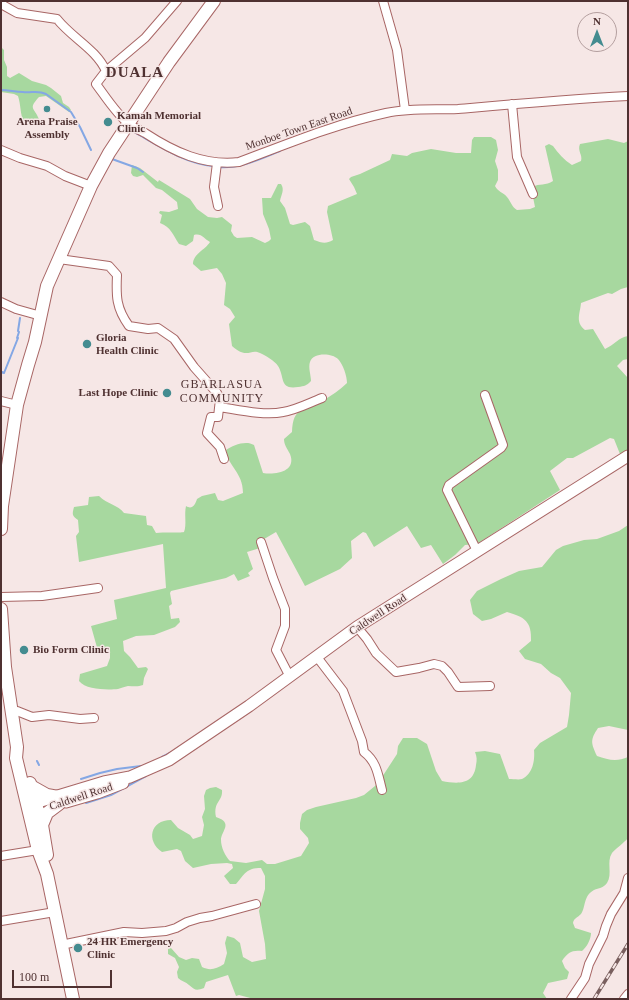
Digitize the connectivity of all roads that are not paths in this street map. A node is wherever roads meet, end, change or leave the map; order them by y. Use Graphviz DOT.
graph roads {
  1 [pos="177,1"];
  2 [pos="214,1"];
  3 [pos="383,1"];
  4 [pos="1,4"];
  5 [pos="106,71"];
  6 [pos="628,96"];
  7 [pos="512,104"];
  8 [pos="405,110"];
  9 [pos="129,124"];
  10 [pos="1,150"];
  11 [pos="217,163"];
  12 [pos="91,186"];
  13 [pos="533,194"];
  14 [pos="218,206"];
  15 [pos="59,259"];
  16 [pos="1,302"];
  17 [pos="41,316"];
  18 [pos="484,395"];
  19 [pos="322,398"];
  20 [pos="1,401"];
  21 [pos="18,405"];
  22 [pos="220,407"];
  23 [pos="628,456"];
  24 [pos="224,459"];
  25 [pos="1,529"];
  26 [pos="261,542"];
  27 [pos="477,551"];
  28 [pos="98,588"];
  29 [pos="1,597"];
  30 [pos="1,609"];
  31 [pos="357,627"];
  32 [pos="2,633"];
  33 [pos="318,657"];
  34 [pos="290,677"];
  35 [pos="490,686"];
  36 [pos="12,711"];
  37 [pos="94,718"];
  38 [pos="17,747"];
  39 [pos="31,786"];
  40 [pos="382,790"];
  41 [pos="58,801"];
  42 [pos="33,808"];
  43 [pos="42,825"];
  44 [pos="38,850"];
  45 [pos="1,856"];
  46 [pos="47,874"];
  47 [pos="628,878"];
  48 [pos="256,904"];
  49 [pos="55,912"];
  50 [pos="1,921"];
  51 [pos="61,945"];
  52 [pos="628,994"];
  53 [pos="73,999"];
  54 [pos="571,999"];
  55 [pos="624,999"];
  1 -- 5 [label="street"];
  2 -- 9 [label="highway"];
  3 -- 8 [label="street"];
  4 -- 5 [label="street"];
  5 -- 9 [label="street, Monboe Town East Road"];
  6 -- 7 [label="street, Monboe Town East Road"];
  7 -- 8 [label="street, Monboe Town East Road"];
  7 -- 13 [label="street"];
  8 -- 11 [label="street, Monboe Town East Road"];
  9 -- 11 [label="street, Monboe Town East Road"];
  9 -- 12 [label="highway"];
  10 -- 12 [label="street"];
  11 -- 14 [label="street"];
  12 -- 15 [label="highway"];
  15 -- 17 [label="highway"];
  15 -- 22 [label="street"];
  16 -- 17 [label="street"];
  17 -- 21 [label="highway"];
  18 -- 27 [label="street"];
  19 -- 22 [label="street"];
  20 -- 21 [label="street"];
  21 -- 25 [label="highway"];
  22 -- 24 [label="street"];
  23 -- 27 [label="main road, Caldwell Road"];
  26 -- 34 [label="street"];
  27 -- 31 [label="main road, Caldwell Road"];
  28 -- 29 [label="street"];
  30 -- 32 [label="highway"];
  31 -- 33 [label="main road, Caldwell Road"];
  31 -- 35 [label="street"];
  32 -- 36 [label="highway"];
  33 -- 34 [label="main road, Caldwell Road"];
  33 -- 40 [label="street"];
  34 -- 41 [label="main road, Caldwell Road"];
  36 -- 37 [label="street"];
  36 -- 38 [label="highway"];
  38 -- 39 [label="highway"];
  38 -- 42 [label="highway"];
  39 -- 41 [label="highway"];
  39 -- 42 [label="highway"];
  41 -- 42 [label="main road, Caldwell Road"];
  41 -- 43 [label="highway"];
  42 -- 43 [label="highway"];
  42 -- 44 [label="highway"];
  43 -- 46 [label="highway"];
  44 -- 45 [label="street"];
  44 -- 46 [label="highway"];
  46 -- 49 [label="highway"];
  47 -- 54 [label="street"];
  48 -- 51 [label="street"];
  49 -- 50 [label="street"];
  49 -- 51 [label="highway"];
  51 -- 53 [label="highway"];
  52 -- 55 [label="street"];
}
